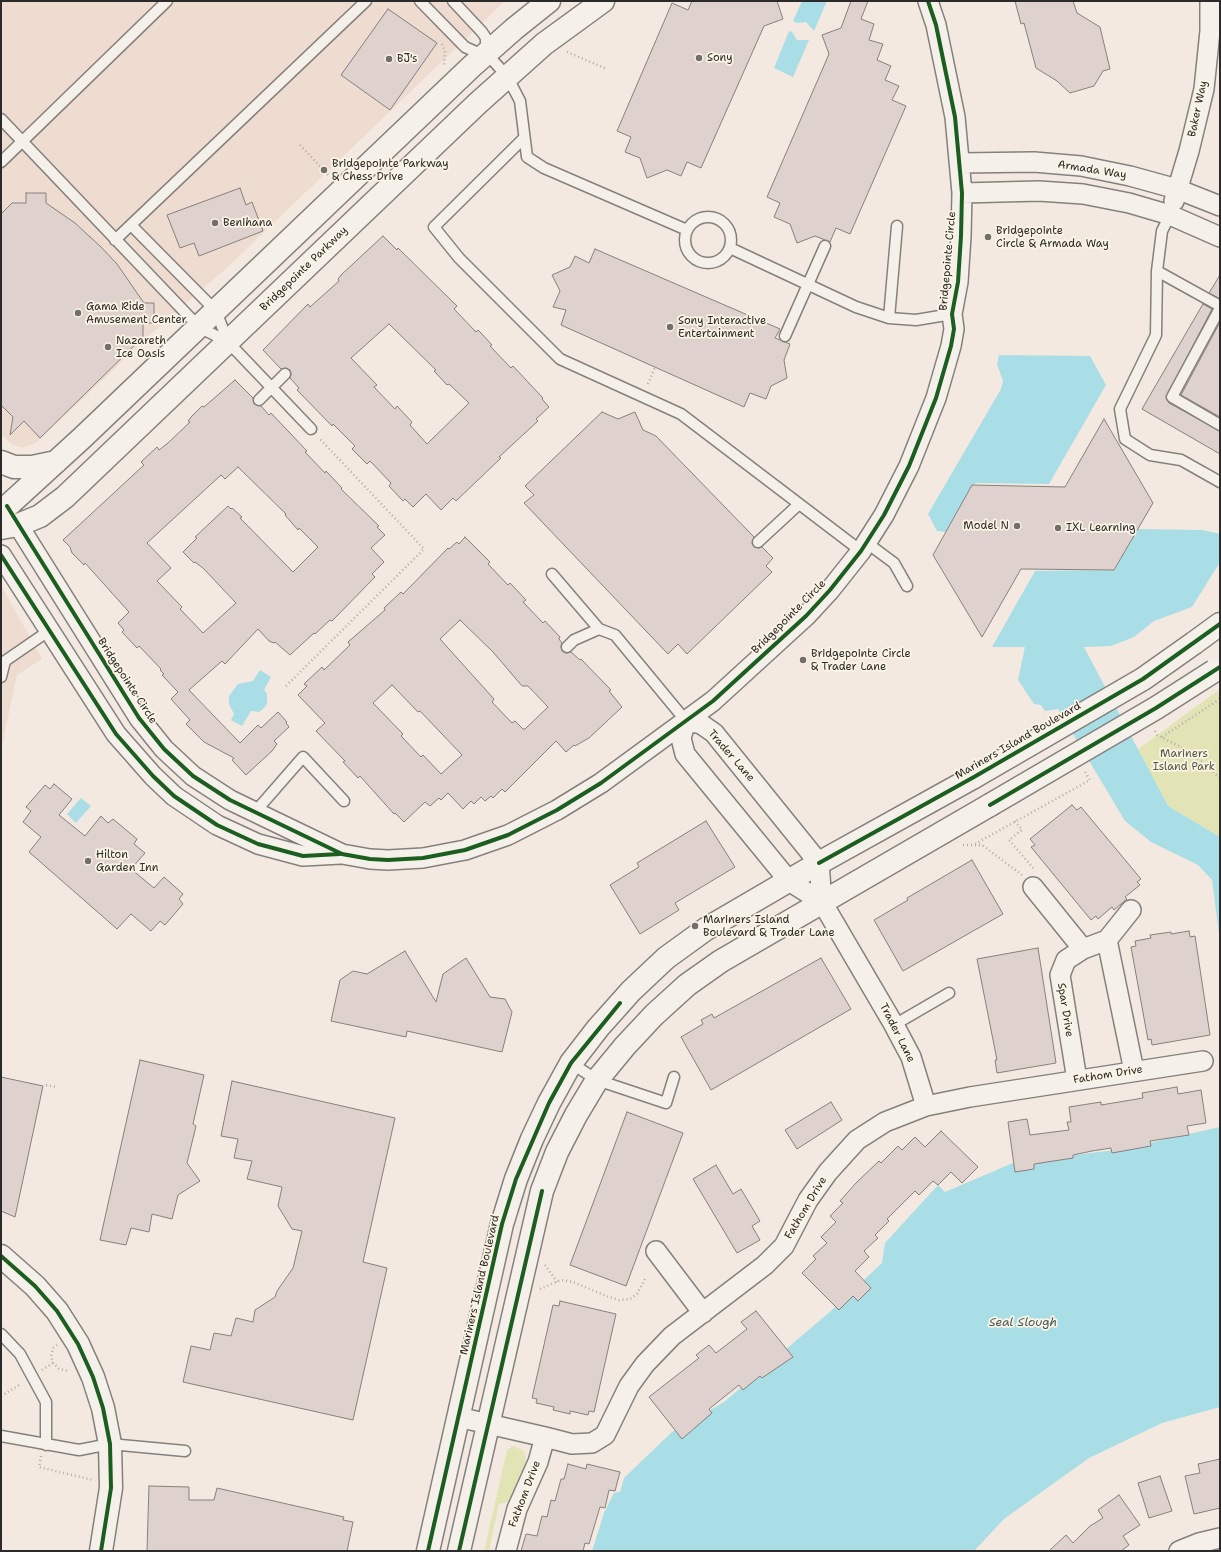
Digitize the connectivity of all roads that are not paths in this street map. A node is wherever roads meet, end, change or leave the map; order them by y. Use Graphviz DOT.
graph roads {
  1 [pos="168,1"];
  2 [pos="366,1"];
  3 [pos="420,1"];
  4 [pos="453,1"];
  5 [pos="549,1"];
  6 [pos="604,1"];
  7 [pos="928,1"];
  8 [pos="1210,1"];
  9 [pos="486,53"];
  10 [pos="507,76"];
  11 [pos="1,119"];
  12 [pos="524,138"];
  13 [pos="22,141"];
  14 [pos="1,162"];
  15 [pos="960,163"];
  16 [pos="1177,189"];
  17 [pos="962,193"];
  18 [pos="1220,206"];
  19 [pos="1170,215"];
  20 [pos="131,225"];
  21 [pos="897,226"];
  22 [pos="687,230"];
  23 [pos="1220,237"];
  24 [pos="116,240"];
  25 [pos="825,246"];
  26 [pos="730,248"];
  27 [pos="1157,271"];
  28 [pos="808,284"];
  29 [pos="1220,307"];
  30 [pos="216,311"];
  31 [pos="952,314"];
  32 [pos="889,318"];
  33 [pos="199,327"];
  34 [pos="785,336"];
  35 [pos="228,342"];
  36 [pos="285,374"];
  37 [pos="272,388"];
  38 [pos="259,400"];
  39 [pos="1220,425"];
  40 [pos="311,429"];
  41 [pos="1,462"];
  42 [pos="56,462"];
  43 [pos="1220,482"];
  44 [pos="798,505"];
  45 [pos="6,513"];
  46 [pos="758,542"];
  47 [pos="864,547"];
  48 [pos="1,555"];
  49 [pos="552,574"];
  50 [pos="907,586"];
  51 [pos="1220,624"];
  52 [pos="599,629"];
  53 [pos="50,630"];
  54 [pos="567,647"];
  55 [pos="3,661"];
  56 [pos="1217,669"];
  57 [pos="1,677"];
  58 [pos="686,721"];
  59 [pos="133,754"];
  60 [pos="344,801"];
  61 [pos="255,812"];
  62 [pos="342,854"];
  63 [pos="819,863"];
  64 [pos="789,881"];
  65 [pos="1033,887"];
  66 [pos="822,902"];
  67 [pos="1130,910"];
  68 [pos="1107,940"];
  69 [pos="1083,949"];
  70 [pos="949,993"];
  71 [pos="894,1025"];
  72 [pos="1203,1061"];
  73 [pos="571,1063"];
  74 [pos="1134,1071"];
  75 [pos="674,1077"];
  76 [pos="597,1080"];
  77 [pos="1077,1080"];
  78 [pos="926,1106"];
  79 [pos="656,1251"];
  80 [pos="4,1264"];
  81 [pos="703,1313"];
  82 [pos="1,1334"];
  83 [pos="458,1417"];
  84 [pos="488,1424"];
  85 [pos="1,1436"];
  86 [pos="545,1437"];
  87 [pos="46,1444"];
  88 [pos="110,1444"];
  89 [pos="185,1451"];
  90 [pos="1220,1538"];
  91 [pos="101,1551"];
  92 [pos="428,1551"];
  93 [pos="459,1551"];
  94 [pos="506,1551"];
  95 [pos="1179,1551"];
  1 -- 13 [label="lane"];
  2 -- 20 [label="lane"];
  3 -- 9 [label="lane"];
  4 -- 9 [label="lane"];
  5 -- 9 [label="main road"];
  6 -- 10 [label="main road, Bridgepointe Parkway"];
  7 -- 15 [label="street, Bridgepointe Circle"];
  8 -- 16 [label="street, Baker Way"];
  9 -- 10 [label="lane"];
  9 -- 30 [label="main road"];
  10 -- 12 [label="lane"];
  10 -- 35 [label="main road, Bridgepointe Parkway"];
  11 -- 13 [label="lane"];
  12 -- 22 [label="lane"];
  12 -- 44 [label="lane"];
  13 -- 14 [label="lane"];
  13 -- 24 [label="lane"];
  15 -- 16 [label="street, Armada Way"];
  15 -- 17 [label="street, Bridgepointe Circle"];
  16 -- 18 [label="street, Armada Way"];
  16 -- 19 [label="street, Baker Way"];
  17 -- 19 [label="street"];
  17 -- 31 [label="street, Bridgepointe Circle"];
  19 -- 23 [label="street"];
  19 -- 27 [label="lane"];
  20 -- 24 [label="lane"];
  20 -- 30 [label="lane"];
  21 -- 32 [label="lane"];
  22 -- 26 [label="lane"];
  22 -- 26 [label="lane"];
  24 -- 33 [label="lane"];
  25 -- 28 [label="lane"];
  26 -- 28 [label="lane"];
  27 -- 29 [label="lane"];
  27 -- 43 [label="lane"];
  28 -- 32 [label="lane"];
  28 -- 34 [label="lane"];
  29 -- 39 [label="lane"];
  30 -- 33 [label="main road"];
  30 -- 35 [label="lane"];
  31 -- 32 [label="lane"];
  31 -- 47 [label="street, Bridgepointe Circle"];
  33 -- 35 [label="lane"];
  33 -- 42 [label="main road"];
  35 -- 37 [label="lane"];
  35 -- 45 [label="main road, Bridgepointe Parkway"];
  36 -- 37 [label="lane"];
  37 -- 38 [label="lane"];
  37 -- 40 [label="lane"];
  41 -- 42 [label="main road"];
  42 -- 45 [label="main road"];
  44 -- 46 [label="lane"];
  44 -- 47 [label="lane"];
  45 -- 61 [label="street, Bridgepointe Circle"];
  47 -- 50 [label="lane"];
  47 -- 58 [label="street, Bridgepointe Circle"];
  48 -- 53 [label="street, Bridgepointe Circle"];
  49 -- 52 [label="lane"];
  51 -- 63 [label="main road, Mariners Island Boulevard, bridge"];
  52 -- 54 [label="lane"];
  52 -- 58 [label="lane"];
  53 -- 55 [label="lane"];
  53 -- 59 [label="street, Bridgepointe Circle"];
  55 -- 57 [label="lane"];
  56 -- 66 [label="main road, bridge"];
  58 -- 62 [label="street, Bridgepointe Circle"];
  58 -- 63 [label="street, Trader Lane"];
  58 -- 64 [label="street, Trader Lane"];
  59 -- 61 [label="street"];
  59 -- 62 [label="street, Bridgepointe Circle"];
  60 -- 61 [label="lane"];
  61 -- 62 [label="street, Bridgepointe Circle"];
  63 -- 64 [label="main road, Mariners Island Boulevard"];
  63 -- 66 [label="street, Trader Lane"];
  64 -- 66 [label="street, Trader Lane"];
  64 -- 73 [label="main road, Mariners Island Boulevard"];
  65 -- 69 [label="street"];
  66 -- 71 [label="street, Trader Lane"];
  66 -- 76 [label="main road"];
  67 -- 68 [label="street"];
  68 -- 69 [label="street, Spar Drive"];
  68 -- 74 [label="street"];
  69 -- 77 [label="street, Spar Drive"];
  70 -- 71 [label="lane"];
  71 -- 78 [label="street, Trader Lane"];
  72 -- 74 [label="street, Fathom Drive"];
  73 -- 76 [label="lane"];
  73 -- 83 [label="main road, Mariners Island Boulevard"];
  74 -- 77 [label="street, Fathom Drive"];
  75 -- 76 [label="lane"];
  76 -- 84 [label="main road"];
  77 -- 78 [label="street, Fathom Drive"];
  78 -- 81 [label="street, Fathom Drive"];
  79 -- 81 [label="street"];
  80 -- 88 [label="main road"];
  81 -- 86 [label="street, Fathom Drive"];
  82 -- 87 [label="lane"];
  83 -- 84 [label="street, Fathom Drive"];
  83 -- 92 [label="main road, Mariners Island Boulevard"];
  84 -- 86 [label="street, Fathom Drive"];
  84 -- 93 [label="main road"];
  85 -- 87 [label="lane"];
  86 -- 94 [label="street, Fathom Drive"];
  87 -- 88 [label="lane"];
  88 -- 89 [label="lane"];
  88 -- 91 [label="main road"];
  90 -- 95 [label="street"];
}
